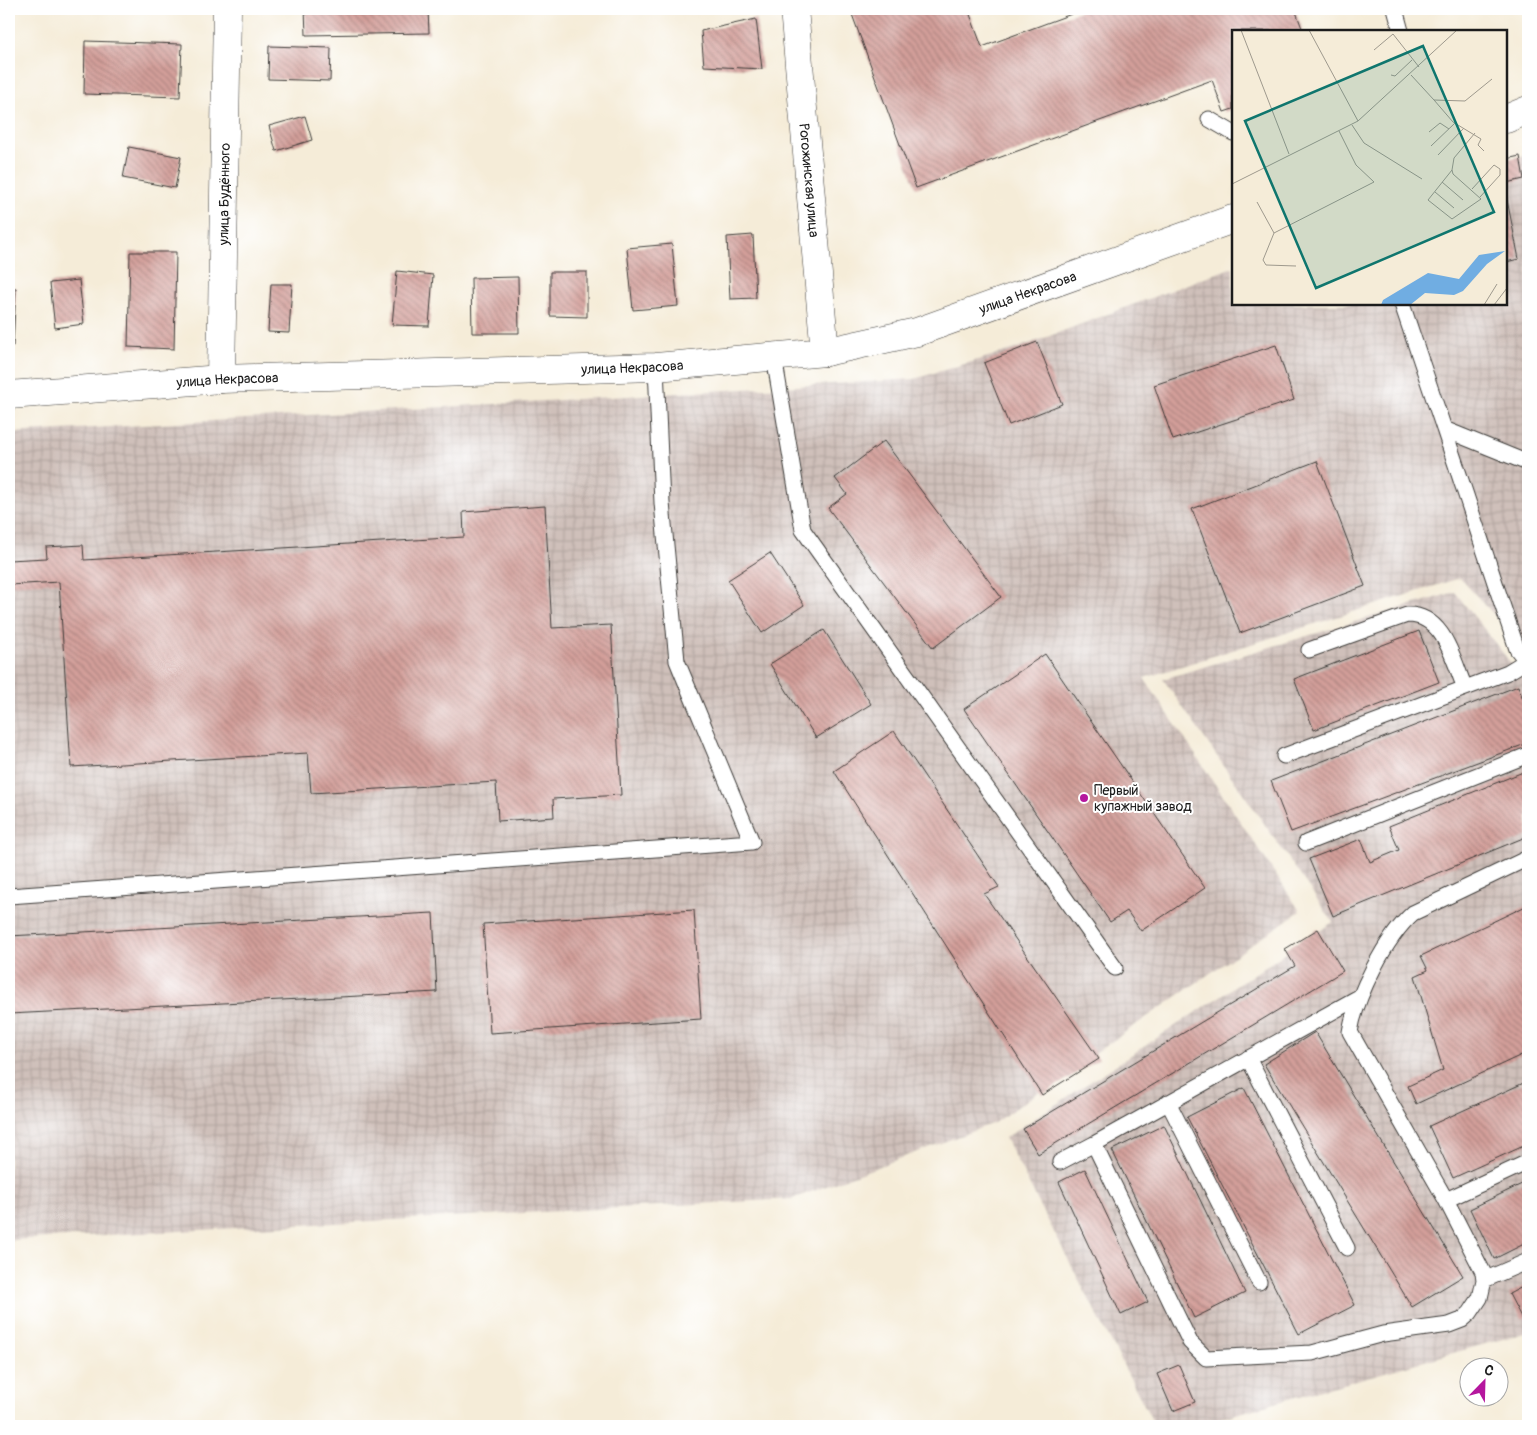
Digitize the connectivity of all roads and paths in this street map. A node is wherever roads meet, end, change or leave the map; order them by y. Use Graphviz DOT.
graph roads {
  1 [pos="227,9"];
  2 [pos="794,9"];
  3 [pos="1395,9"];
  4 [pos="1401,30"];
  5 [pos="1528,110"];
  6 [pos="1209,119"];
  7 [pos="1507,119"];
  8 [pos="1232,132"];
  9 [pos="1232,219"];
  10 [pos="1402,305"];
  11 [pos="825,352"];
  12 [pos="774,357"];
  13 [pos="656,367"];
  14 [pos="221,380"];
  15 [pos="9,394"];
  16 [pos="1444,429"];
  17 [pos="1528,463"];
  18 [pos="1309,650"];
  19 [pos="1527,662"];
  20 [pos="1465,688"];
  21 [pos="1528,755"];
  22 [pos="1284,756"];
  23 [pos="1306,843"];
  24 [pos="1528,858"];
  25 [pos="9,896"];
  26 [pos="1114,968"];
  27 [pos="1359,997"];
  28 [pos="1248,1058"];
  29 [pos="1168,1102"];
  30 [pos="1094,1144"];
  31 [pos="1060,1162"];
  32 [pos="1528,1162"];
  33 [pos="1446,1200"];
  34 [pos="1347,1248"];
  35 [pos="1528,1261"];
  36 [pos="1484,1280"];
  37 [pos="1259,1282"];
  1 -- 14 [label="street, улица Будённого"];
  2 -- 11 [label="street, Рогожинская улица"];
  3 -- 4 [label="lane"];
  5 -- 7 [label="street"];
  6 -- 8 [label="lane"];
  9 -- 11 [label="street, улица Некрасова"];
  10 -- 16 [label="lane"];
  11 -- 12 [label="street, улица Некрасова"];
  12 -- 13 [label="street, улица Некрасова"];
  12 -- 26 [label="lane"];
  13 -- 14 [label="street, улица Некрасова"];
  13 -- 25 [label="lane"];
  14 -- 15 [label="street, улица Некрасова"];
  16 -- 17 [label="lane"];
  16 -- 19 [label="lane"];
  18 -- 20 [label="lane"];
  19 -- 20 [label="lane"];
  20 -- 22 [label="lane"];
  21 -- 23 [label="lane"];
  24 -- 27 [label="lane"];
  27 -- 28 [label="lane"];
  27 -- 33 [label="lane"];
  28 -- 29 [label="lane"];
  28 -- 34 [label="lane"];
  29 -- 30 [label="lane"];
  29 -- 37 [label="lane"];
  30 -- 31 [label="lane"];
  30 -- 36 [label="lane"];
  32 -- 33 [label="lane"];
  33 -- 36 [label="lane"];
  35 -- 36 [label="lane"];
}
